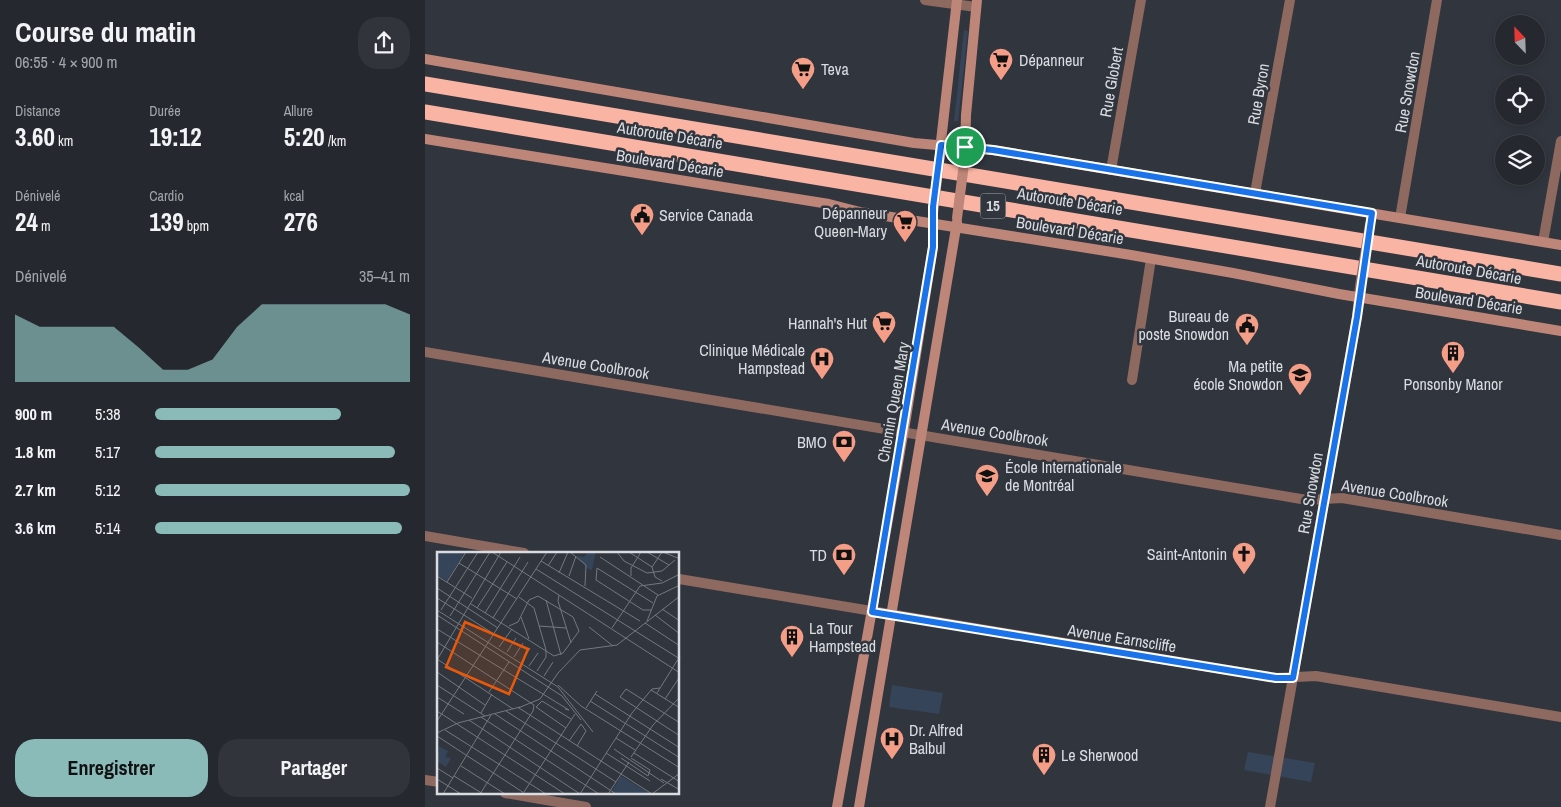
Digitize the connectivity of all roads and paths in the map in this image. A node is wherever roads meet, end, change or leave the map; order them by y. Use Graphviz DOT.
graph roads {
  1 [pos="925,0"];
  2 [pos="1141,0"];
  3 [pos="1290,0"];
  4 [pos="1437,0"];
  5 [pos="957,2"];
  6 [pos="977,4"];
  7 [pos="425,59"];
  8 [pos="425,84"];
  9 [pos="425,112"];
  10 [pos="425,139"];
  11 [pos="1561,142"];
  12 [pos="940,150"];
  13 [pos="965,152"];
  14 [pos="1111,170"];
  15 [pos="1255,193"];
  16 [pos="1372,213"];
  17 [pos="933,218"];
  18 [pos="1400,218"];
  19 [pos="957,223"];
  20 [pos="1543,242"];
  21 [pos="1561,245"];
  22 [pos="1151,259"];
  23 [pos="1561,274"];
  24 [pos="1359,298"];
  25 [pos="1561,302"];
  26 [pos="1561,331"];
  27 [pos="425,352"];
  28 [pos="1132,380"];
  29 [pos="903,432"];
  30 [pos="922,435"];
  31 [pos="1325,499"];
  32 [pos="1561,535"];
  33 [pos="425,536"];
  34 [pos="518,552"];
  35 [pos="680,579"];
  36 [pos="872,612"];
  37 [pos="891,615"];
  38 [pos="1293,678"];
  39 [pos="1561,717"];
  40 [pos="511,794"];
  41 [pos="586,807"];
  42 [pos="837,807"];
  43 [pos="859,807"];
  44 [pos="1269,807"];
  1 -- 5 [label="street"];
  2 -- 14 [label="street, Rue Globert"];
  3 -- 15 [label="street, Rue Byron"];
  4 -- 18 [label="street, Rue Snowdon"];
  5 -- 6 [label="street"];
  5 -- 12 [label="main road, Chemin Queen Mary"];
  6 -- 13 [label="main road, Chemin Queen Mary"];
  7 -- 12 [label="main road"];
  8 -- 23 [label="highway, Autoroute Décarie / 15"];
  9 -- 25 [label="highway, Autoroute Décarie / 15"];
  10 -- 17 [label="main road, Boulevard Décarie"];
  11 -- 20 [label="street"];
  12 -- 13 [label="main road"];
  12 -- 17 [label="main road, Chemin Queen Mary, bridge"];
  13 -- 14 [label="main road"];
  13 -- 19 [label="main road, Chemin Queen Mary, bridge"];
  14 -- 15 [label="main road"];
  15 -- 16 [label="main road"];
  16 -- 18 [label="main road"];
  16 -- 24 [label="street, Rue Snowdon, bridge"];
  17 -- 19 [label="main road, Boulevard Décarie"];
  17 -- 29 [label="main road, Chemin Queen Mary"];
  18 -- 20 [label="main road"];
  19 -- 22 [label="main road, Boulevard Décarie"];
  19 -- 30 [label="main road, Chemin Queen Mary"];
  20 -- 21 [label="main road"];
  22 -- 24 [label="main road, Boulevard Décarie"];
  22 -- 28 [label="street"];
  24 -- 26 [label="main road, Boulevard Décarie"];
  24 -- 31 [label="street, Rue Snowdon"];
  27 -- 29 [label="street, Avenue Coolbrook"];
  29 -- 30 [label="street, Avenue Coolbrook"];
  29 -- 36 [label="main road, Chemin Queen Mary"];
  30 -- 31 [label="street, Avenue Coolbrook"];
  30 -- 37 [label="main road, Chemin Queen Mary"];
  31 -- 32 [label="street, Avenue Coolbrook"];
  31 -- 38 [label="street, Rue Snowdon"];
  33 -- 34 [label="street"];
  35 -- 36 [label="street, Avenue Earnscliffe"];
  36 -- 37 [label="street, Avenue Earnscliffe"];
  36 -- 42 [label="main road, Chemin Queen Mary"];
  37 -- 38 [label="street, Avenue Earnscliffe"];
  37 -- 43 [label="main road, Chemin Queen Mary"];
  38 -- 39 [label="street, Avenue Earnscliffe"];
  38 -- 44 [label="street, Rue Snowdon"];
  40 -- 41 [label="street"];
}
